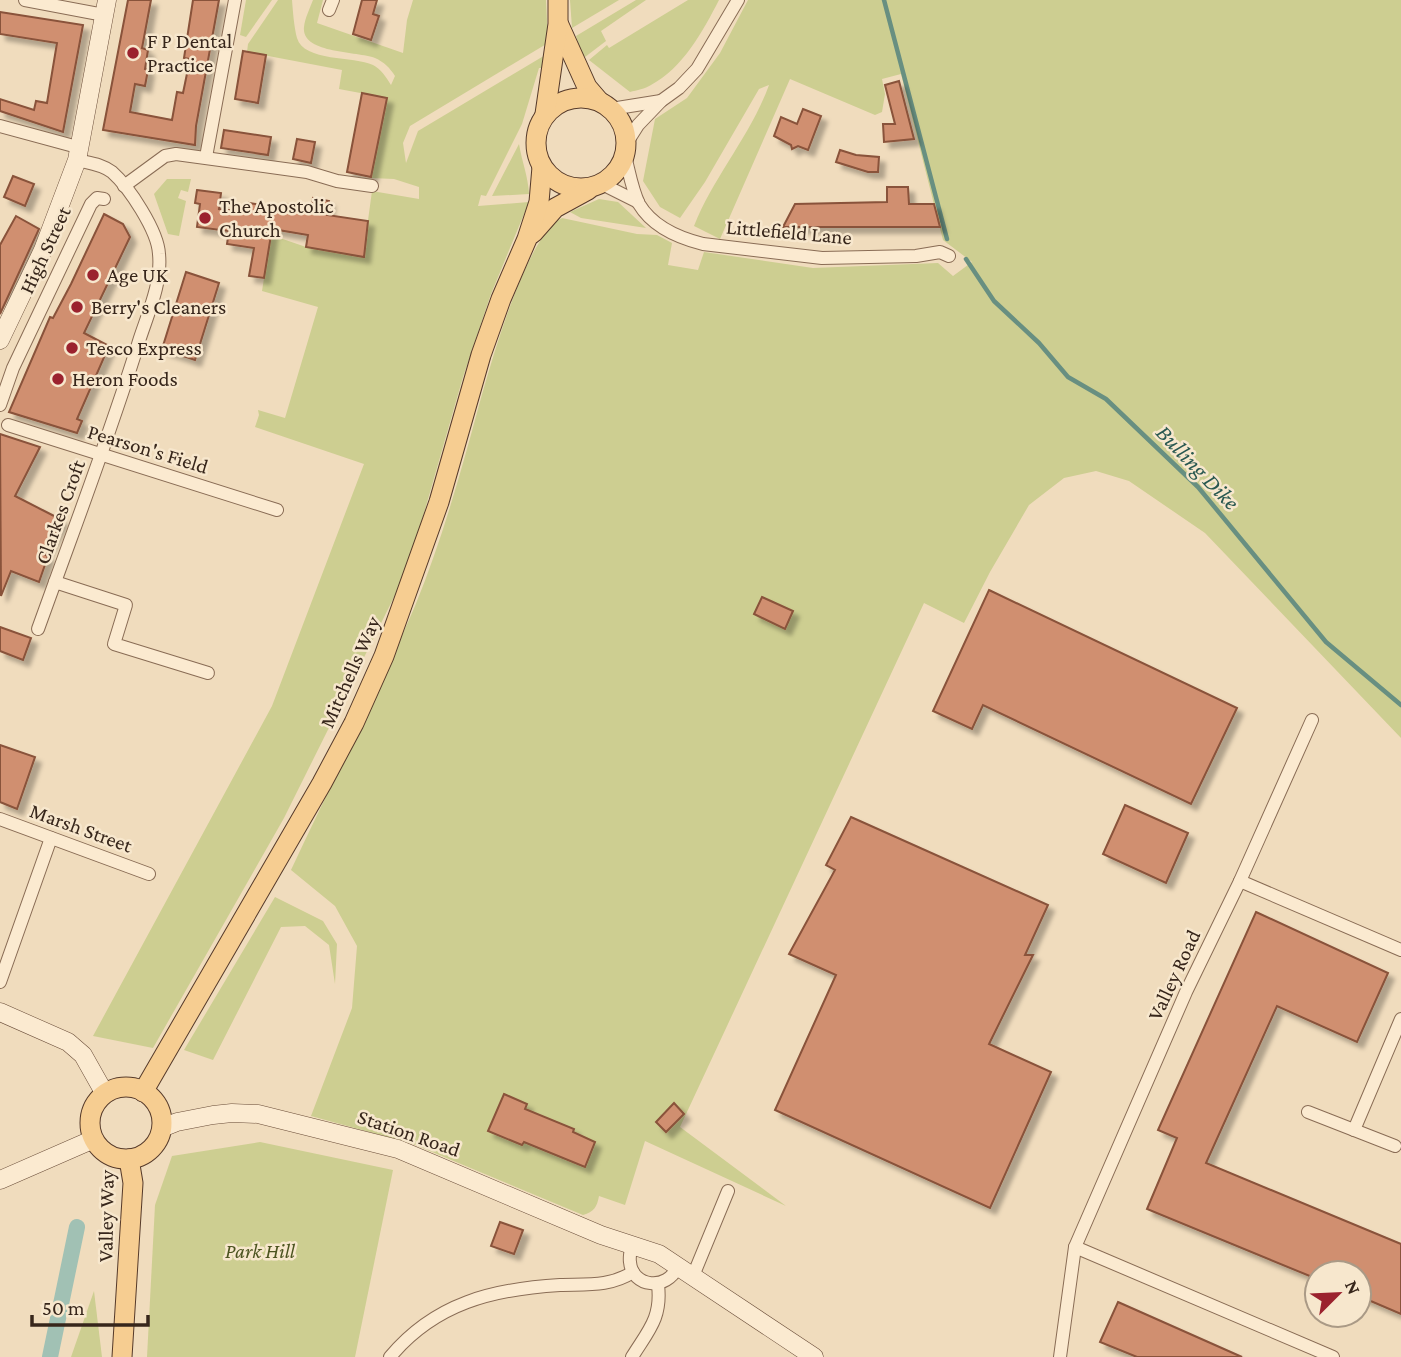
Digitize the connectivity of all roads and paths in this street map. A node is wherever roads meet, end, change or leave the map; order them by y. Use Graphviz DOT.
graph roads {
  1 [pos="25,0"];
  2 [pos="235,0"];
  3 [pos="558,0"];
  4 [pos="738,0"];
  5 [pos="106,7"];
  6 [pos="558,24"];
  7 [pos="661,101"];
  8 [pos="605,105"];
  9 [pos="545,114"];
  10 [pos="0,126"];
  11 [pos="626,150"];
  12 [pos="79,154"];
  13 [pos="206,158"];
  14 [pos="542,167"];
  15 [pos="124,186"];
  16 [pos="372,186"];
  17 [pos="596,186"];
  18 [pos="104,198"];
  19 [pos="638,202"];
  20 [pos="527,239"];
  21 [pos="949,256"];
  22 [pos="0,340"];
  23 [pos="0,405"];
  24 [pos="8,425"];
  25 [pos="101,455"];
  26 [pos="277,510"];
  27 [pos="55,582"];
  28 [pos="38,629"];
  29 [pos="208,673"];
  30 [pos="1311,720"];
  31 [pos="0,819"];
  32 [pos="51,838"];
  33 [pos="149,874"];
  34 [pos="1240,881"];
  35 [pos="1401,950"];
  36 [pos="0,982"];
  37 [pos="0,1012"];
  38 [pos="1401,1019"];
  39 [pos="143,1091"];
  40 [pos="105,1094"];
  41 [pos="1308,1112"];
  42 [pos="162,1128"];
  43 [pos="1354,1130"];
  44 [pos="94,1139"];
  45 [pos="1395,1146"];
  46 [pos="130,1159"];
  47 [pos="0,1180"];
  48 [pos="728,1191"];
  49 [pos="631,1245"];
  50 [pos="1075,1247"];
  51 [pos="685,1271"];
  52 [pos="633,1272"];
  53 [pos="658,1285"];
  54 [pos="122,1357"];
  55 [pos="390,1357"];
  56 [pos="632,1357"];
  57 [pos="814,1357"];
  58 [pos="1060,1357"];
  59 [pos="1333,1357"];
  1 -- 5 [label="street"];
  2 -- 13 [label="street"];
  3 -- 6 [label="main road"];
  4 -- 7 [label="street"];
  5 -- 12 [label="main road, High Street"];
  6 -- 8 [label="main road"];
  6 -- 9 [label="main road"];
  7 -- 8 [label="street"];
  7 -- 11 [label="street"];
  8 -- 9 [label="main road"];
  8 -- 11 [label="main road"];
  9 -- 14 [label="main road"];
  10 -- 12 [label="street"];
  11 -- 17 [label="main road"];
  11 -- 19 [label="street, Littlefield Lane"];
  12 -- 15 [label="street"];
  12 -- 22 [label="main road, High Street"];
  13 -- 15 [label="street"];
  13 -- 16 [label="street"];
  14 -- 17 [label="main road"];
  14 -- 20 [label="main road, Mitchells Way"];
  15 -- 25 [label="street, Clarkes Croft"];
  17 -- 19 [label="street, Littlefield Lane"];
  17 -- 20 [label="main road, Mitchells Way"];
  18 -- 23 [label="street, High Street"];
  19 -- 21 [label="street, Littlefield Lane"];
  20 -- 39 [label="main road, Mitchells Way"];
  24 -- 25 [label="street, Pearson's Field"];
  25 -- 26 [label="street, Pearson's Field"];
  25 -- 27 [label="street, Clarkes Croft"];
  27 -- 28 [label="street, Clarkes Croft"];
  27 -- 29 [label="street, Clarkes Croft"];
  30 -- 34 [label="street, Valley Road"];
  31 -- 32 [label="street, Marsh Street"];
  32 -- 33 [label="street, Marsh Street"];
  32 -- 36 [label="street"];
  34 -- 35 [label="street"];
  34 -- 50 [label="street, Valley Road"];
  37 -- 40 [label="main road"];
  38 -- 43 [label="street"];
  39 -- 40 [label="main road"];
  39 -- 42 [label="main road"];
  40 -- 44 [label="main road"];
  41 -- 43 [label="street"];
  42 -- 46 [label="main road"];
  42 -- 49 [label="main road, Station Road"];
  43 -- 45 [label="street"];
  44 -- 46 [label="main road"];
  44 -- 47 [label="main road"];
  46 -- 54 [label="main road, Valley Way"];
  48 -- 51 [label="street"];
  49 -- 51 [label="main road, Station Road"];
  49 -- 52 [label="street"];
  50 -- 58 [label="street, Valley Road"];
  50 -- 59 [label="street"];
  51 -- 53 [label="street"];
  51 -- 57 [label="main road, Station Road"];
  52 -- 53 [label="street"];
  52 -- 55 [label="street"];
  53 -- 56 [label="street"];
}
